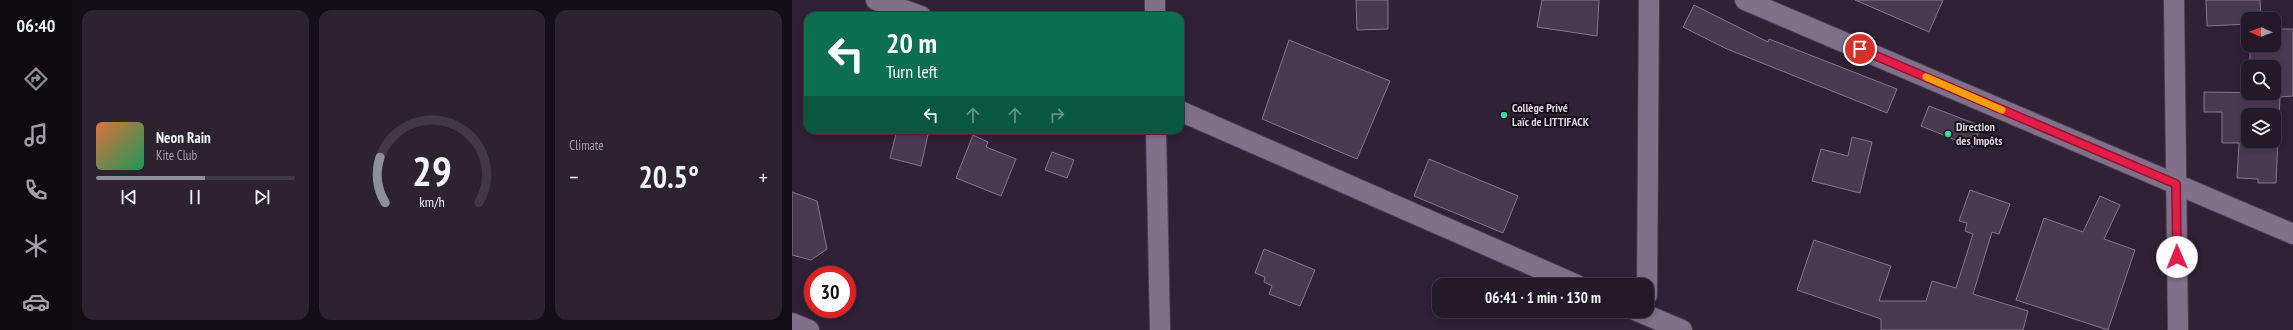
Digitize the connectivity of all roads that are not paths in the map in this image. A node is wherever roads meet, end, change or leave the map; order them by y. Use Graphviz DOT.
graph roads {
  1 [pos="876,0"];
  2 [pos="1155,0"];
  3 [pos="1649,0"];
  4 [pos="1745,0"];
  5 [pos="2174,0"];
  6 [pos="910,12"];
  7 [pos="1155,12"];
  8 [pos="1184,113"];
  9 [pos="1156,134"];
  10 [pos="2176,184"];
  11 [pos="2293,234"];
  12 [pos="1561,278"];
  13 [pos="1647,278"];
  14 [pos="1647,318"];
  15 [pos="792,322"];
  16 [pos="809,330"];
  17 [pos="1160,330"];
  18 [pos="1682,330"];
  19 [pos="2178,330"];
  1 -- 6 [label="street"];
  2 -- 7 [label="street"];
  3 -- 13 [label="street"];
  4 -- 10 [label="street"];
  5 -- 10 [label="street"];
  8 -- 12 [label="street"];
  9 -- 17 [label="street"];
  10 -- 11 [label="street"];
  10 -- 19 [label="street"];
  14 -- 18 [label="street"];
  15 -- 16 [label="street"];
}
